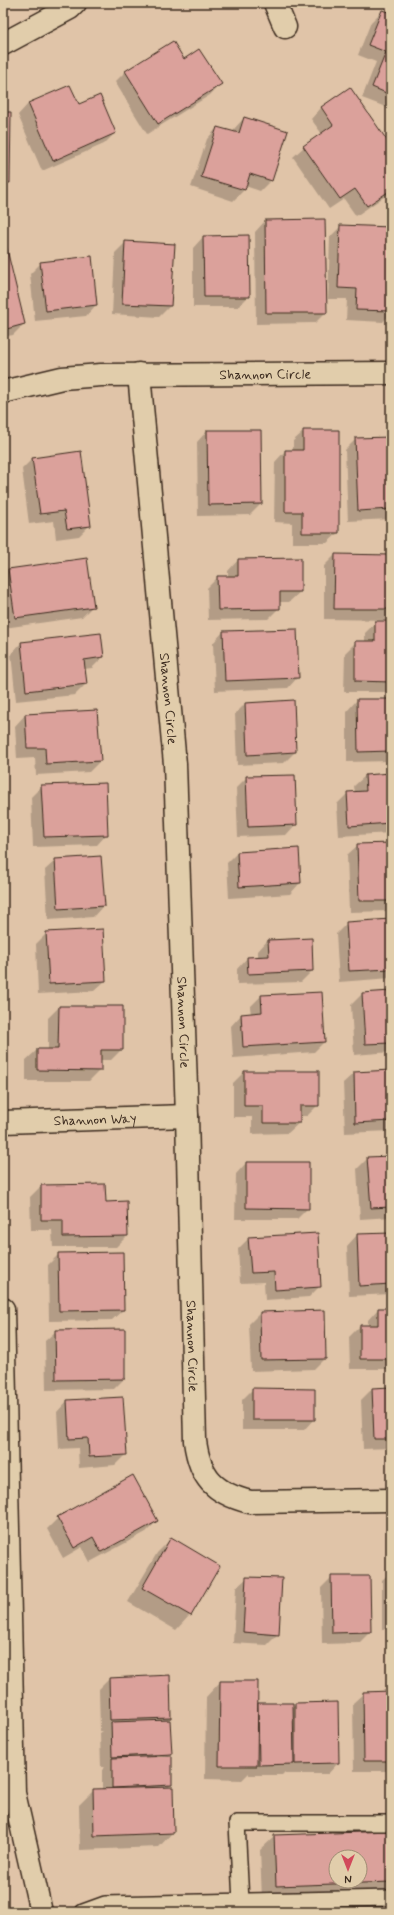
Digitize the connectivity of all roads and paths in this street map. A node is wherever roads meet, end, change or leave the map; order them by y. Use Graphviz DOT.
graph roads {
  1 [pos="75,3"];
  2 [pos="275,3"];
  3 [pos="285,27"];
  4 [pos="3,44"];
  5 [pos="391,373"];
  6 [pos="139,374"];
  7 [pos="3,392"];
  8 [pos="187,1116"];
  9 [pos="3,1122"];
  10 [pos="3,1309"];
  11 [pos="391,1500"];
  12 [pos="10,1804"];
  13 [pos="391,1823"];
  14 [pos="391,1898"];
  15 [pos="241,1902"];
  16 [pos="41,1912"];
  17 [pos="83,1912"];
  1 -- 4 [label="street"];
  2 -- 3 [label="street"];
  5 -- 6 [label="street, Shannon Circle"];
  6 -- 7 [label="street, Shannon Circle"];
  6 -- 8 [label="street, Shannon Circle"];
  8 -- 9 [label="street, Shannon Way"];
  8 -- 11 [label="street, Shannon Circle"];
  10 -- 12 [label="street"];
  12 -- 16 [label="street"];
  13 -- 15 [label="lane"];
  14 -- 15 [label="lane"];
  15 -- 17 [label="lane"];
}
